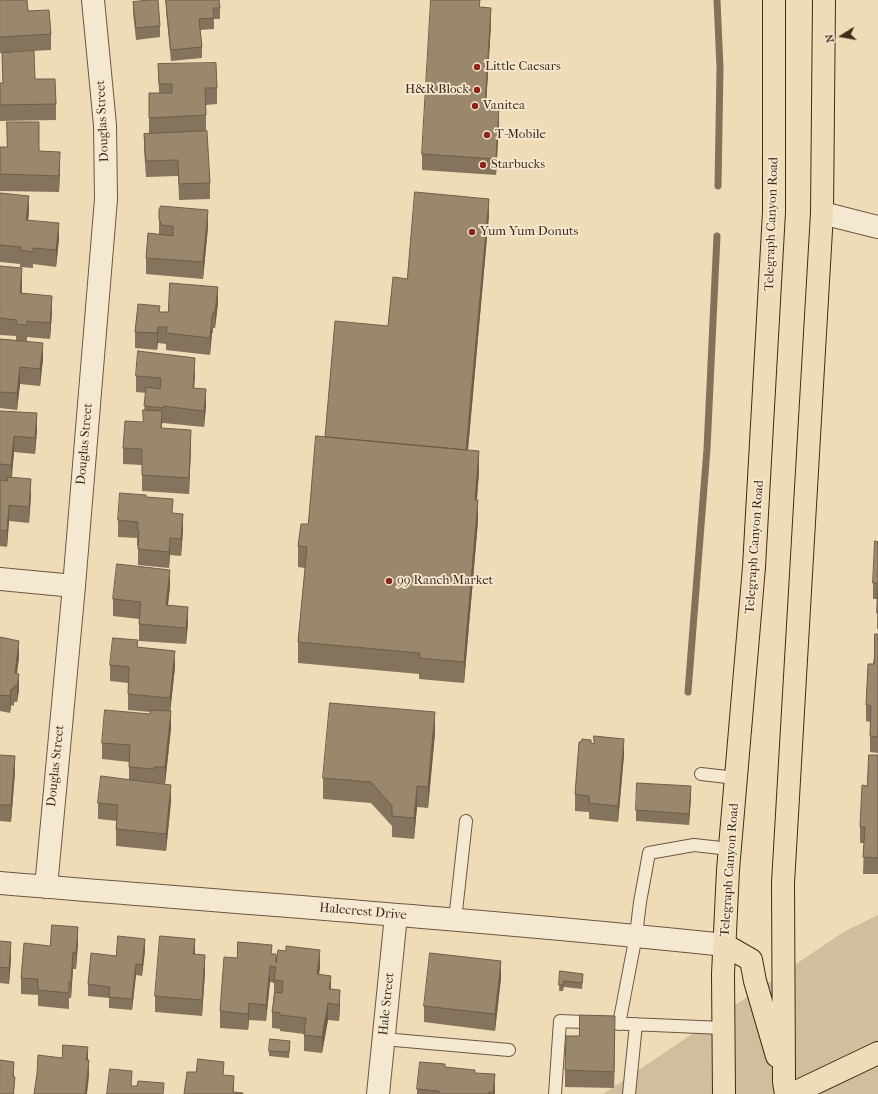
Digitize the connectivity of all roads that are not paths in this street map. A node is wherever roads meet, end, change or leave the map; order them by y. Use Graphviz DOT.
graph roads {
  1 [pos="93,0"];
  2 [pos="774,0"];
  3 [pos="824,0"];
  4 [pos="822,213"];
  5 [pos="878,227"];
  6 [pos="0,579"];
  7 [pos="74,586"];
  8 [pos="701,774"];
  9 [pos="736,778"];
  10 [pos="466,821"];
  11 [pos="730,849"];
  12 [pos="0,883"];
  13 [pos="46,887"];
  14 [pos="396,915"];
  15 [pos="455,920"];
  16 [pos="636,936"];
  17 [pos="725,945"];
  18 [pos="620,1024"];
  19 [pos="636,1024"];
  20 [pos="723,1028"];
  21 [pos="383,1039"];
  22 [pos="509,1050"];
  23 [pos="878,1053"];
  24 [pos="787,1090"];
  25 [pos="378,1094"];
  26 [pos="555,1094"];
  27 [pos="629,1094"];
  28 [pos="724,1094"];
  1 -- 7 [label="street, Douglas Street"];
  2 -- 9 [label="main road, Telegraph Canyon Road"];
  3 -- 4 [label="main road"];
  4 -- 5 [label="street"];
  4 -- 24 [label="main road"];
  6 -- 7 [label="street"];
  7 -- 13 [label="street, Douglas Street"];
  8 -- 9 [label="lane"];
  9 -- 11 [label="main road, Telegraph Canyon Road"];
  10 -- 15 [label="lane"];
  11 -- 16 [label="lane"];
  11 -- 17 [label="main road, Telegraph Canyon Road"];
  12 -- 13 [label="street, Halecrest Drive"];
  13 -- 14 [label="street, Halecrest Drive"];
  14 -- 15 [label="street, Halecrest Drive"];
  14 -- 21 [label="street, Hale Street"];
  15 -- 16 [label="street, Halecrest Drive"];
  16 -- 17 [label="street, Halecrest Drive"];
  16 -- 18 [label="lane"];
  17 -- 20 [label="main road, Telegraph Canyon Road"];
  17 -- 24 [label="main road"];
  18 -- 19 [label="lane"];
  18 -- 26 [label="lane"];
  19 -- 20 [label="lane"];
  19 -- 27 [label="lane"];
  20 -- 28 [label="main road, Telegraph Canyon Road"];
  21 -- 22 [label="lane"];
  21 -- 25 [label="street, Hale Street"];
  23 -- 24 [label="main road"];
}
